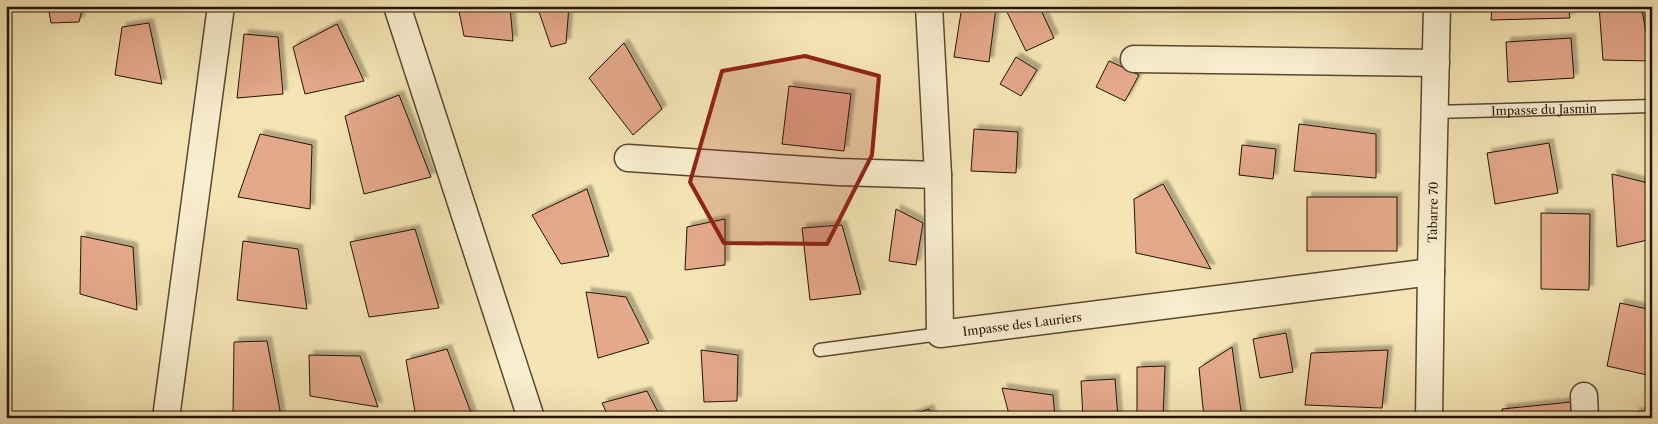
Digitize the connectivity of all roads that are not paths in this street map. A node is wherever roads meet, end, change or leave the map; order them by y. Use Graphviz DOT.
graph roads {
  1 [pos="221,6"];
  2 [pos="398,6"];
  3 [pos="929,6"];
  4 [pos="1437,6"];
  5 [pos="1134,59"];
  6 [pos="1436,63"];
  7 [pos="1652,106"];
  8 [pos="1435,112"];
  9 [pos="628,158"];
  10 [pos="938,175"];
  11 [pos="1431,272"];
  12 [pos="940,334"];
  13 [pos="820,350"];
  14 [pos="166,418"];
  15 [pos="530,418"];
  16 [pos="1430,418"];
  1 -- 14 [label="street"];
  2 -- 15 [label="street"];
  3 -- 10 [label="street"];
  4 -- 6 [label="street, Tabarre 70"];
  5 -- 6 [label="street"];
  6 -- 8 [label="street, Tabarre 70"];
  7 -- 8 [label="lane, Impasse du Jasmin"];
  8 -- 11 [label="street, Tabarre 70"];
  9 -- 10 [label="street"];
  10 -- 12 [label="street"];
  11 -- 12 [label="street, Impasse des Lauriers"];
  11 -- 16 [label="street, Tabarre 70"];
  12 -- 13 [label="lane"];
}
